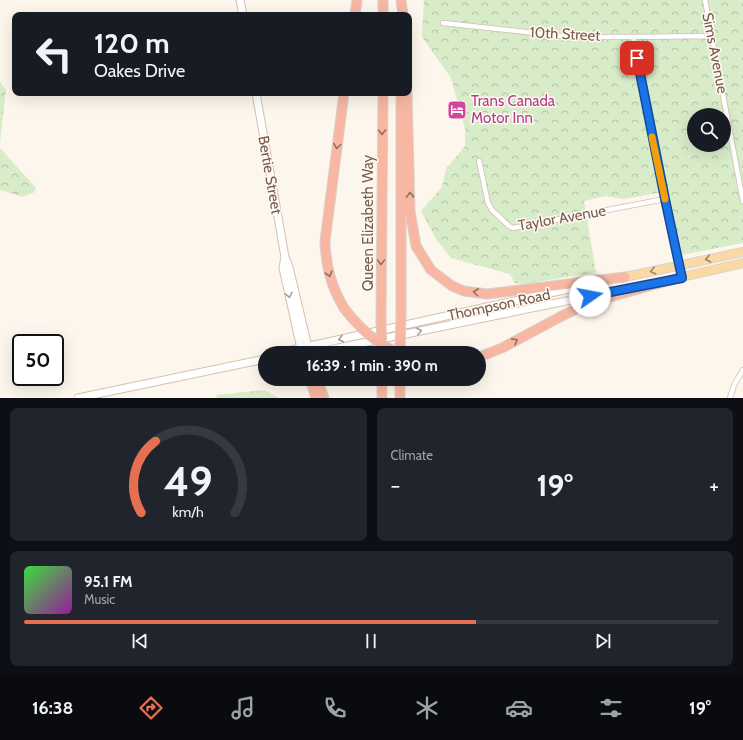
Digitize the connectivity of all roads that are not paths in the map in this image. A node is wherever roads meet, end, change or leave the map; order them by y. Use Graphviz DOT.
graph roads {
  1 [pos="240,0"];
  2 [pos="357,0"];
  3 [pos="383,0"];
  4 [pos="401,0"];
  5 [pos="705,0"];
  6 [pos="242,12"];
  7 [pos="355,12"];
  8 [pos="383,12"];
  9 [pos="402,12"];
  10 [pos="443,23"];
  11 [pos="711,36"];
  12 [pos="633,37"];
  13 [pos="257,96"];
  14 [pos="344,96"];
  15 [pos="382,96"];
  16 [pos="401,96"];
  17 [pos="407,96"];
  18 [pos="479,161"];
  19 [pos="665,199"];
  20 [pos="743,201"];
  21 [pos="743,252"];
  22 [pos="743,263"];
  23 [pos="680,264"];
  24 [pos="731,266"];
  25 [pos="743,271"];
  26 [pos="626,277"];
  27 [pos="682,278"];
  28 [pos="304,346"];
  29 [pos="323,346"];
  30 [pos="347,346"];
  31 [pos="382,346"];
  32 [pos="385,346"];
  33 [pos="400,346"];
  34 [pos="486,354"];
  35 [pos="258,359"];
  36 [pos="743,370"];
  37 [pos="312,386"];
  38 [pos="320,386"];
  39 [pos="382,386"];
  40 [pos="400,386"];
  41 [pos="78,398"];
  42 [pos="316,398"];
  43 [pos="324,398"];
  44 [pos="382,398"];
  45 [pos="400,398"];
  46 [pos="730,398"];
  1 -- 6 [label="main road"];
  2 -- 7 [label="highway"];
  3 -- 8 [label="highway"];
  4 -- 9 [label="highway"];
  5 -- 11 [label="street, Sims Avenue"];
  10 -- 12 [label="street, 10th Street"];
  11 -- 12 [label="street, 10th Street"];
  11 -- 20 [label="street, Sims Avenue"];
  12 -- 19 [label="street"];
  13 -- 28 [label="main road, Bertie Street"];
  14 -- 32 [label="highway, one-way, bridge"];
  15 -- 31 [label="highway, Queen Elizabeth Way, one-way, bridge"];
  16 -- 33 [label="highway, bridge"];
  26 -- 17 [label="highway, one-way"];
  18 -- 19 [label="street, Taylor Avenue"];
  19 -- 23 [label="street"];
  21 -- 23 [label="main road, Thompson Road, one-way"];
  22 -- 24 [label="main road, Thompson Road"];
  23 -- 26 [label="main road, Thompson Road, one-way"];
  23 -- 27 [label="street"];
  24 -- 25 [label="main road"];
  24 -- 27 [label="main road, Thompson Road"];
  26 -- 29 [label="main road, Thompson Road, one-way"];
  30 -- 27 [label="main road, Thompson Road, one-way"];
  34 -- 27 [label="highway, one-way"];
  35 -- 41 [label="main road"];
  36 -- 46 [label="street"];
  37 -- 42 [label="highway"];
  38 -- 43 [label="highway"];
  39 -- 44 [label="highway"];
  40 -- 45 [label="highway"];
}
